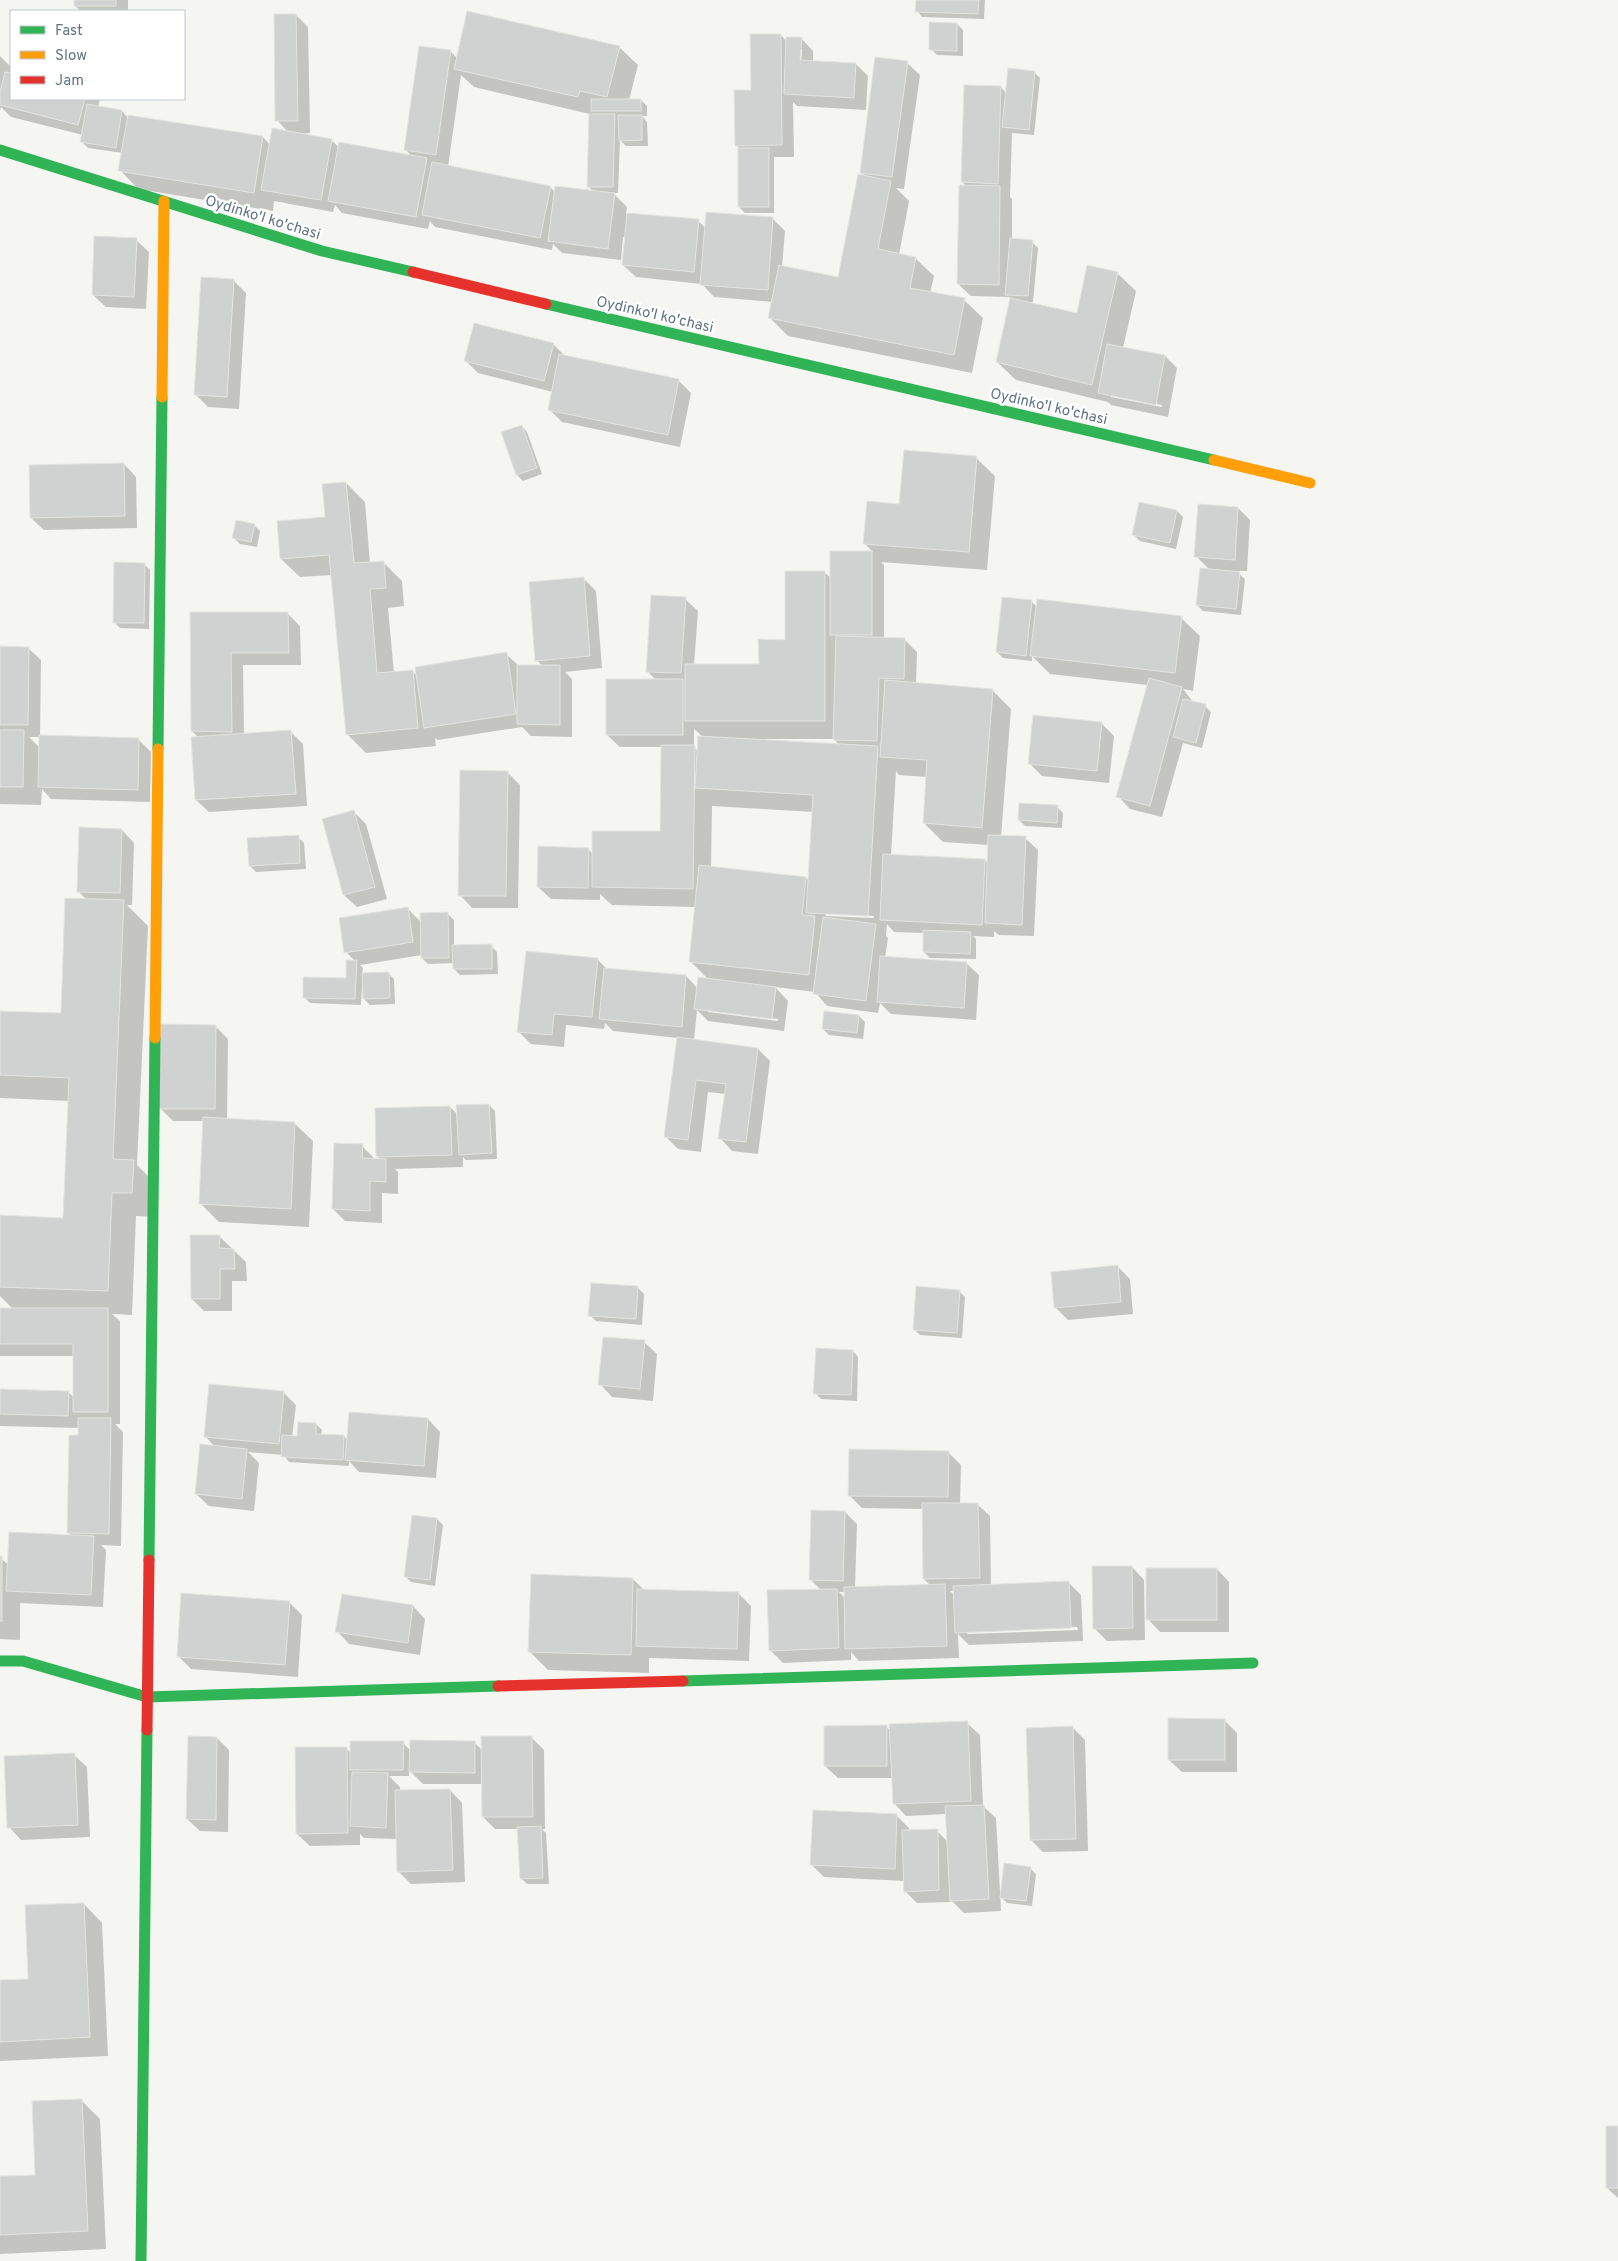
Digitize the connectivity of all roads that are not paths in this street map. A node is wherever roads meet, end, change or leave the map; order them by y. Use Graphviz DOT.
graph roads {
  1 [pos="0,150"];
  2 [pos="164,201"];
  3 [pos="1310,483"];
  4 [pos="0,1661"];
  5 [pos="1253,1662"];
  6 [pos="147,1697"];
  7 [pos="141,2261"];
  1 -- 2 [label="street, Oydinko'l ko'chasi"];
  2 -- 3 [label="street, Oydinko'l ko'chasi"];
  2 -- 6 [label="street"];
  4 -- 6 [label="street"];
  5 -- 6 [label="street"];
  6 -- 7 [label="street"];
}
